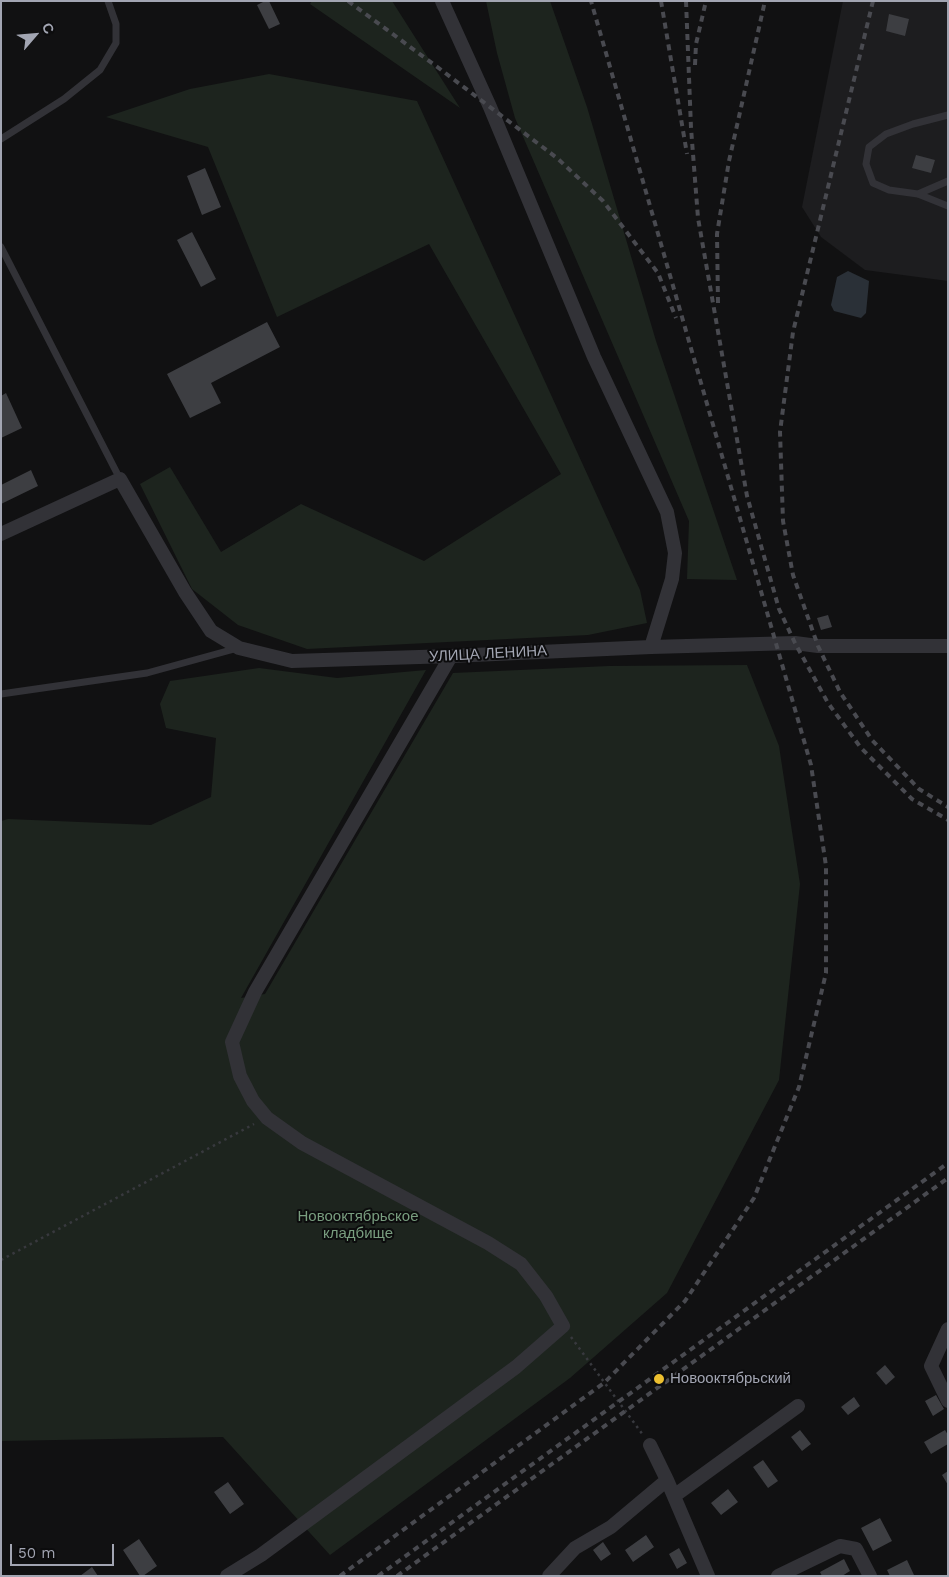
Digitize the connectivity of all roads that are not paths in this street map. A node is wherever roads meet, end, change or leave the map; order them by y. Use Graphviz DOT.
graph roads {
  1 [pos="108,1"];
  2 [pos="442,1"];
  3 [pos="948,115"];
  4 [pos="1,139"];
  5 [pos="948,181"];
  6 [pos="918,194"];
  7 [pos="948,206"];
  8 [pos="1,247"];
  9 [pos="120,479"];
  10 [pos="1,534"];
  11 [pos="652,646"];
  12 [pos="948,646"];
  13 [pos="239,648"];
  14 [pos="451,656"];
  15 [pos="1,694"];
  16 [pos="948,1329"];
  17 [pos="948,1401"];
  18 [pos="798,1406"];
  19 [pos="650,1445"];
  20 [pos="667,1480"];
  21 [pos="674,1496"];
  22 [pos="227,1576"];
  23 [pos="549,1576"];
  24 [pos="708,1576"];
  25 [pos="778,1576"];
  26 [pos="870,1576"];
  1 -- 4 [label="lane"];
  2 -- 11 [label="street"];
  3 -- 6 [label="lane"];
  5 -- 6 [label="lane"];
  6 -- 7 [label="lane"];
  8 -- 9 [label="lane"];
  9 -- 10 [label="street"];
  9 -- 13 [label="street, УЛИЦА ЛЕНИНА"];
  11 -- 12 [label="street, УЛИЦА ЛЕНИНА"];
  11 -- 14 [label="street, УЛИЦА ЛЕНИНА"];
  13 -- 14 [label="street, УЛИЦА ЛЕНИНА"];
  13 -- 15 [label="lane"];
  14 -- 22 [label="street"];
  16 -- 17 [label="street"];
  18 -- 21 [label="street"];
  19 -- 20 [label="street"];
  20 -- 21 [label="street"];
  20 -- 23 [label="street"];
  21 -- 24 [label="street"];
  25 -- 26 [label="street"];
}
